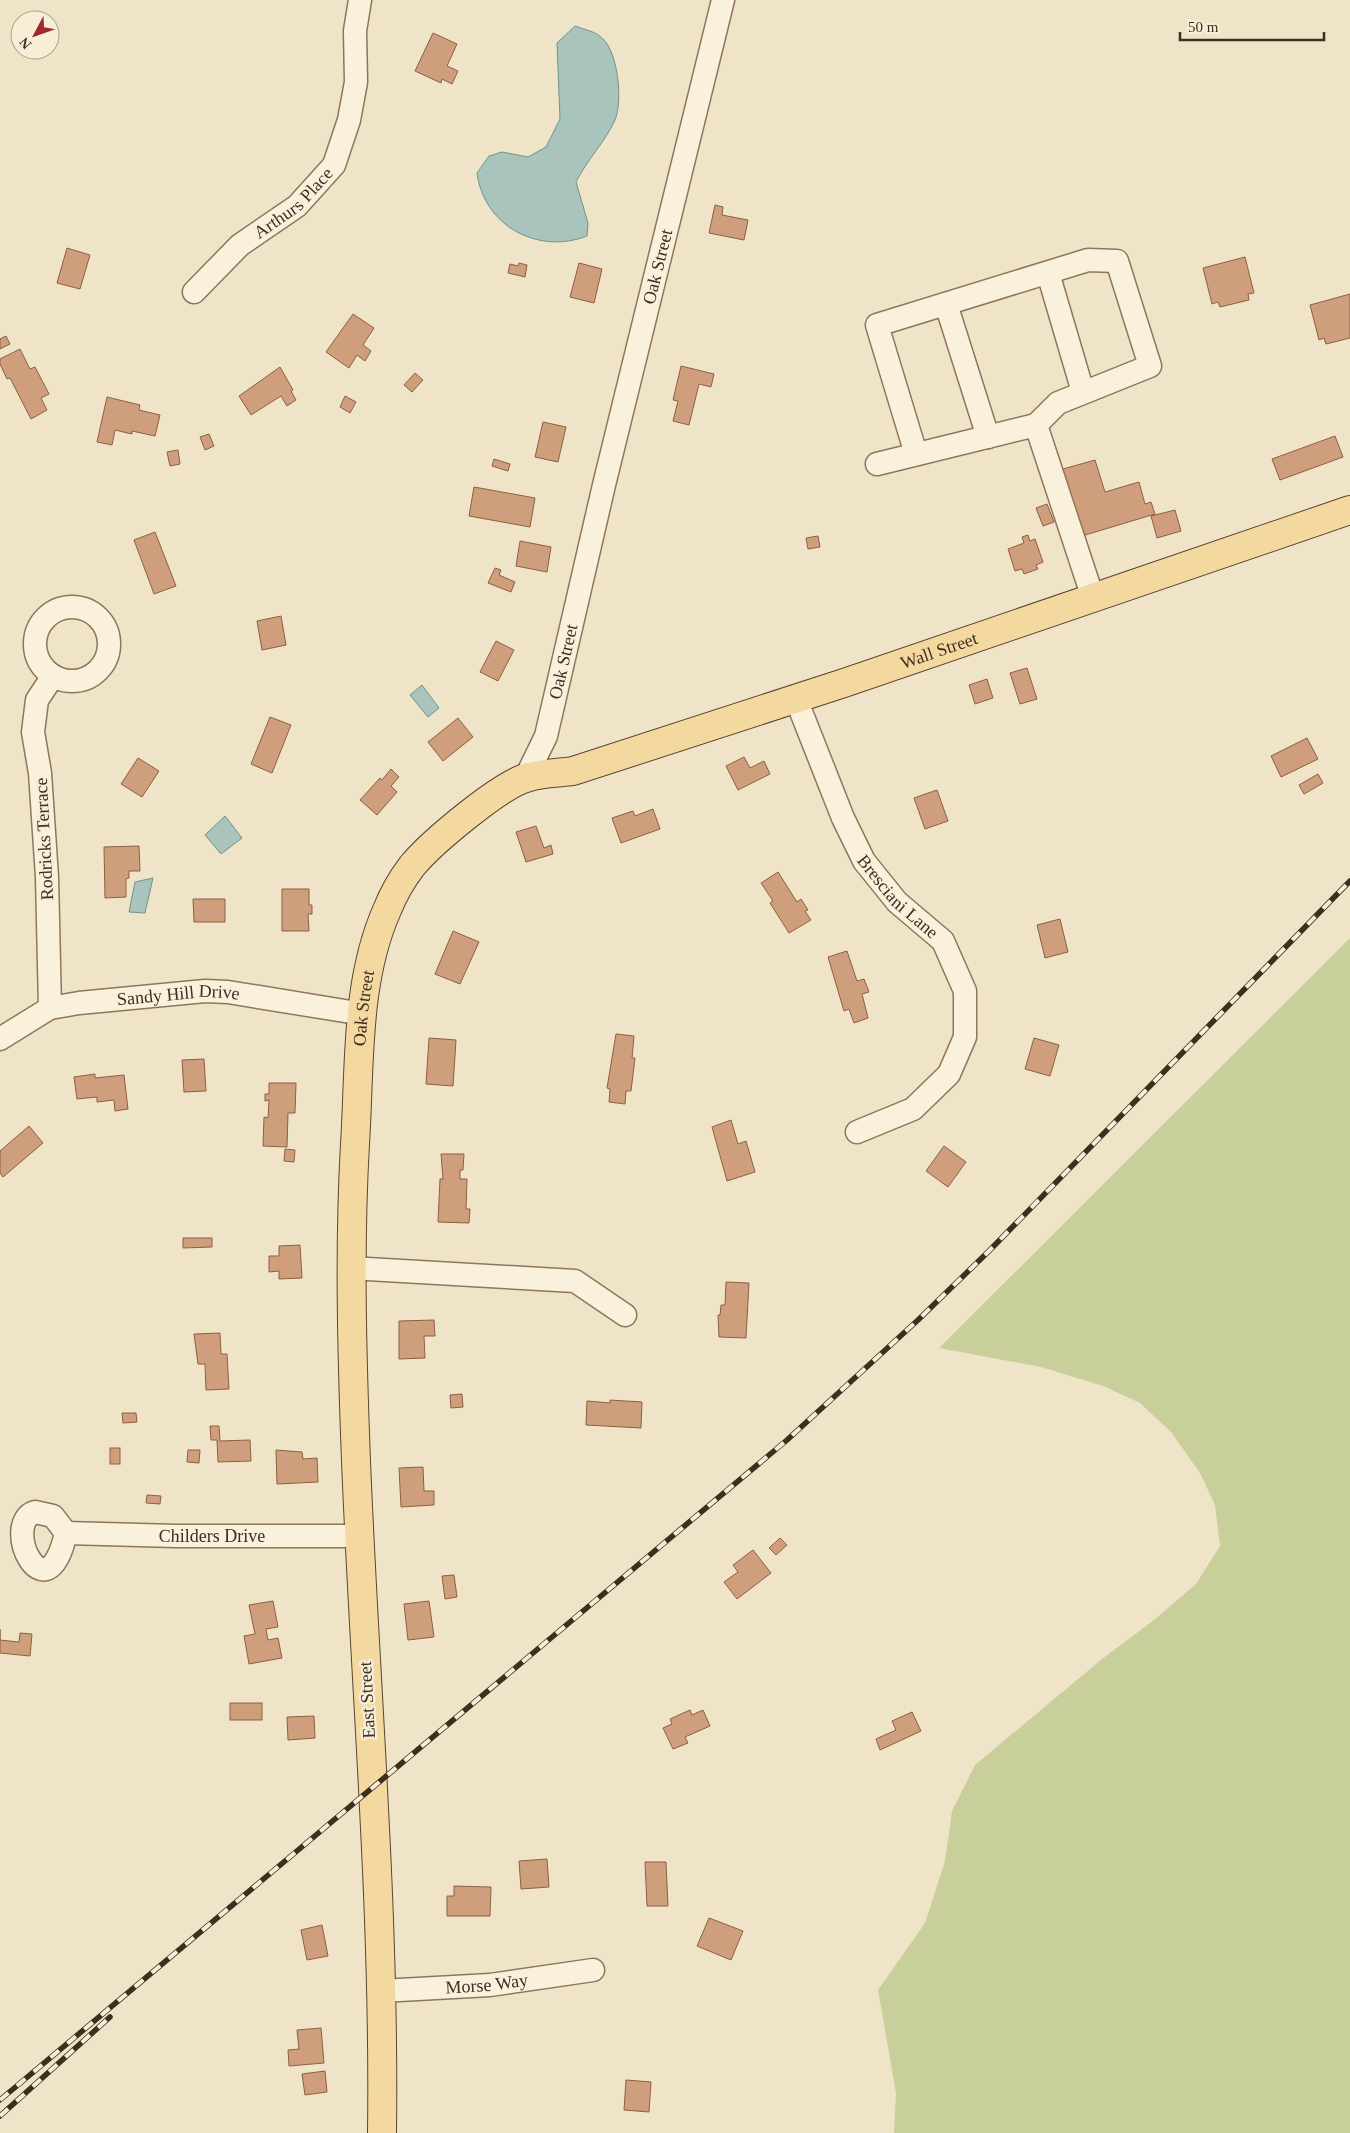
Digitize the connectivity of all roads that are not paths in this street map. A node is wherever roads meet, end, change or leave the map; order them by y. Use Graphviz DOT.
graph roads {
  1 [pos="360,0"];
  2 [pos="723,0"];
  3 [pos="1048,273"];
  4 [pos="194,292"];
  5 [pos="946,304"];
  6 [pos="1083,392"];
  7 [pos="1036,425"];
  8 [pos="988,437"];
  9 [pos="916,454"];
  10 [pos="876,464"];
  11 [pos="1350,510"];
  12 [pos="1094,598"];
  13 [pos="53,676"];
  14 [pos="796,699"];
  15 [pos="526,777"];
  16 [pos="50,1008"];
  17 [pos="363,1014"];
  18 [pos="0,1039"];
  19 [pos="857,1132"];
  20 [pos="350,1268"];
  21 [pos="625,1315"];
  22 [pos="66,1533"];
  23 [pos="359,1536"];
  24 [pos="593,1970"];
  25 [pos="380,1991"];
  26 [pos="382,2133"];
  1 -- 4 [label="street, Arthurs Place"];
  2 -- 15 [label="street, Oak Street"];
  3 -- 5 [label="street"];
  3 -- 6 [label="street"];
  3 -- 6 [label="street"];
  5 -- 8 [label="street"];
  5 -- 9 [label="street"];
  6 -- 7 [label="street"];
  7 -- 8 [label="street"];
  7 -- 12 [label="street"];
  8 -- 9 [label="street"];
  9 -- 10 [label="street"];
  11 -- 12 [label="main road, Wall Street"];
  12 -- 14 [label="main road, Wall Street"];
  13 -- 16 [label="street, Rodricks Terrace"];
  14 -- 15 [label="main road, Wall Street"];
  14 -- 19 [label="street, Bresciani Lane"];
  15 -- 17 [label="main road, Oak Street"];
  16 -- 17 [label="street, Sandy Hill Drive"];
  16 -- 18 [label="street, Sandy Hill Drive"];
  17 -- 20 [label="main road, Oak Street"];
  20 -- 21 [label="street"];
  20 -- 23 [label="main road, East Street"];
  22 -- 23 [label="street, Childers Drive"];
  23 -- 25 [label="main road, East Street"];
  24 -- 25 [label="street, Morse Way"];
  25 -- 26 [label="main road, East Street"];
}
